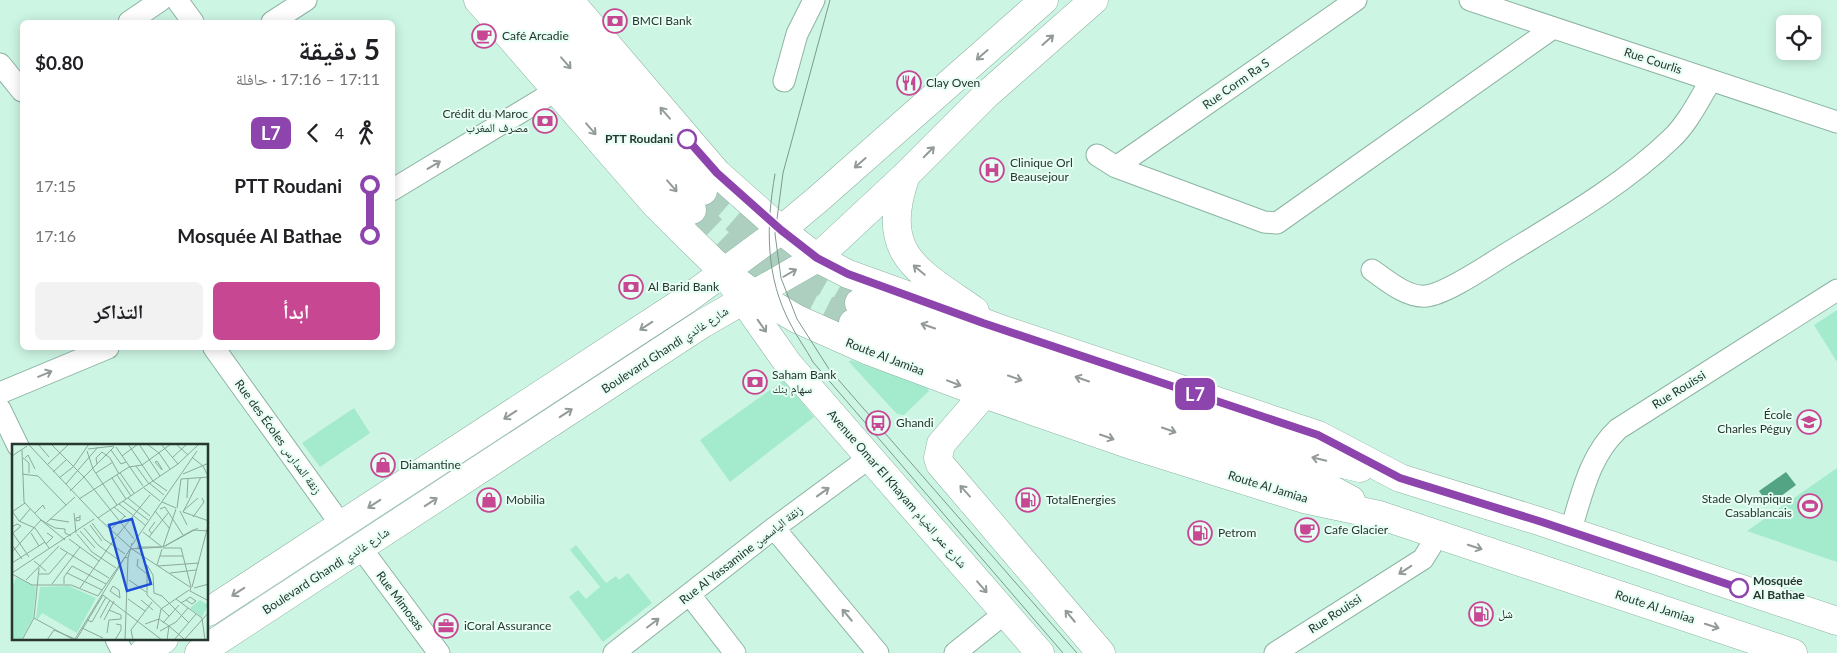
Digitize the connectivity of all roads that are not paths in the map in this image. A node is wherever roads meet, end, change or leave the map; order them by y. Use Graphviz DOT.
graph roads {
  1 [pos="161,0"];
  2 [pos="177,0"];
  3 [pos="306,0"];
  4 [pos="478,0"];
  5 [pos="511,0"];
  6 [pos="538,0"];
  7 [pos="568,0"];
  8 [pos="1044,0"];
  9 [pos="1094,0"];
  10 [pos="1356,0"];
  11 [pos="1470,0"];
  12 [pos="809,2"];
  13 [pos="132,20"];
  14 [pos="192,20"];
  15 [pos="275,20"];
  16 [pos="1553,28"];
  17 [pos="1,68"];
  18 [pos="1711,80"];
  19 [pos="784,82"];
  20 [pos="20,89"];
  21 [pos="557,90"];
  22 [pos="1837,122"];
  23 [pos="1097,155"];
  24 [pos="1116,167"];
  25 [pos="906,175"];
  26 [pos="395,188"];
  27 [pos="781,230"];
  28 [pos="817,258"];
  29 [pos="1372,270"];
  30 [pos="724,272"];
  31 [pos="1837,290"];
  32 [pos="749,297"];
  33 [pos="1001,329"];
  34 [pos="103,350"];
  35 [pos="215,350"];
  36 [pos="0,393"];
  37 [pos="984,394"];
  38 [pos="0,409"];
  39 [pos="17,444"];
  40 [pos="869,458"];
  41 [pos="1400,478"];
  42 [pos="1379,515"];
  43 [pos="342,526"];
  44 [pos="774,528"];
  45 [pos="1570,532"];
  46 [pos="1434,533"];
  47 [pos="361,548"];
  48 [pos="690,595"];
  49 [pos="209,611"];
  50 [pos="1005,613"];
  51 [pos="1837,621"];
  52 [pos="116,640"];
  53 [pos="162,640"];
  54 [pos="123,653"];
  55 [pos="143,653"];
  56 [pos="199,653"];
  57 [pos="439,653"];
  58 [pos="614,653"];
  59 [pos="735,653"];
  60 [pos="878,653"];
  61 [pos="955,653"];
  62 [pos="1040,653"];
  63 [pos="1101,653"];
  64 [pos="1275,653"];
  65 [pos="1793,653"];
  1 -- 13 [label="street"];
  2 -- 14 [label="street"];
  3 -- 15 [label="street"];
  4 -- 21 [label="main road"];
  5 -- 6 [label="main road, one-way"];
  27 -- 7 [label="main road, one-way"];
  8 -- 27 [label="main road, one-way"];
  25 -- 9 [label="main road, Boulevard Ghandi شارع غاندي, one-way"];
  10 -- 24 [label="street, Rue Corm Ra S"];
  11 -- 16 [label="street, Rue Courlis"];
  12 -- 19 [label="street"];
  16 -- 18 [label="street, Rue Courlis"];
  16 -- 24 [label="street"];
  17 -- 20 [label="street"];
  18 -- 22 [label="street, Rue Courlis"];
  18 -- 29 [label="street"];
  26 -- 21 [label="street, one-way"];
  21 -- 30 [label="main road, one-way"];
  23 -- 24 [label="street"];
  25 -- 28 [label="main road, Boulevard Ghandi شارع غاندي"];
  33 -- 25 [label="main road, one-way"];
  27 -- 28 [label="main road"];
  27 -- 30 [label="main road"];
  32 -- 28 [label="main road, Boulevard Ghandi شارع غاندي, one-way"];
  28 -- 33 [label="main road"];
  30 -- 32 [label="main road"];
  30 -- 43 [label="main road, one-way"];
  31 -- 45 [label="street, Rue Rouissi"];
  32 -- 37 [label="main road, Route Al Jamiaa, one-way"];
  32 -- 40 [label="main road, Avenue Omar El Khayam شارع عمر الخيام, one-way"];
  47 -- 32 [label="main road, Boulevard Ghandi شارع غاندي, one-way"];
  33 -- 41 [label="main road"];
  36 -- 34 [label="street, one-way"];
  35 -- 43 [label="street, Rue des Écoles زنقة المدارس"];
  37 -- 42 [label="main road, Route Al Jamiaa, one-way"];
  63 -- 37 [label="main road, one-way"];
  38 -- 39 [label="street"];
  44 -- 40 [label="street, Rue Al Yassamine زنقة الياسمين, one-way"];
  40 -- 50 [label="main road, Avenue Omar El Khayam شارع عمر الخيام, one-way"];
  41 -- 42 [label="main road, one-way"];
  41 -- 45 [label="main road"];
  42 -- 46 [label="main road, Route Al Jamiaa"];
  43 -- 49 [label="main road, one-way"];
  44 -- 48 [label="street, Rue Al Yassamine زنقة الياسمين"];
  60 -- 44 [label="street, one-way"];
  45 -- 51 [label="main road"];
  46 -- 64 [label="street, Rue Rouissi, one-way"];
  46 -- 65 [label="main road, Route Al Jamiaa, one-way"];
  47 -- 56 [label="main road, Boulevard Ghandi شارع غاندي"];
  47 -- 57 [label="street, Rue Mimosas"];
  58 -- 48 [label="street, Rue Al Yassamine زنقة الياسمين, one-way"];
  48 -- 59 [label="street"];
  50 -- 61 [label="street"];
  50 -- 62 [label="main road, Avenue Omar El Khayam شارع عمر الخيام"];
  52 -- 54 [label="street"];
  53 -- 55 [label="main road"];
}
